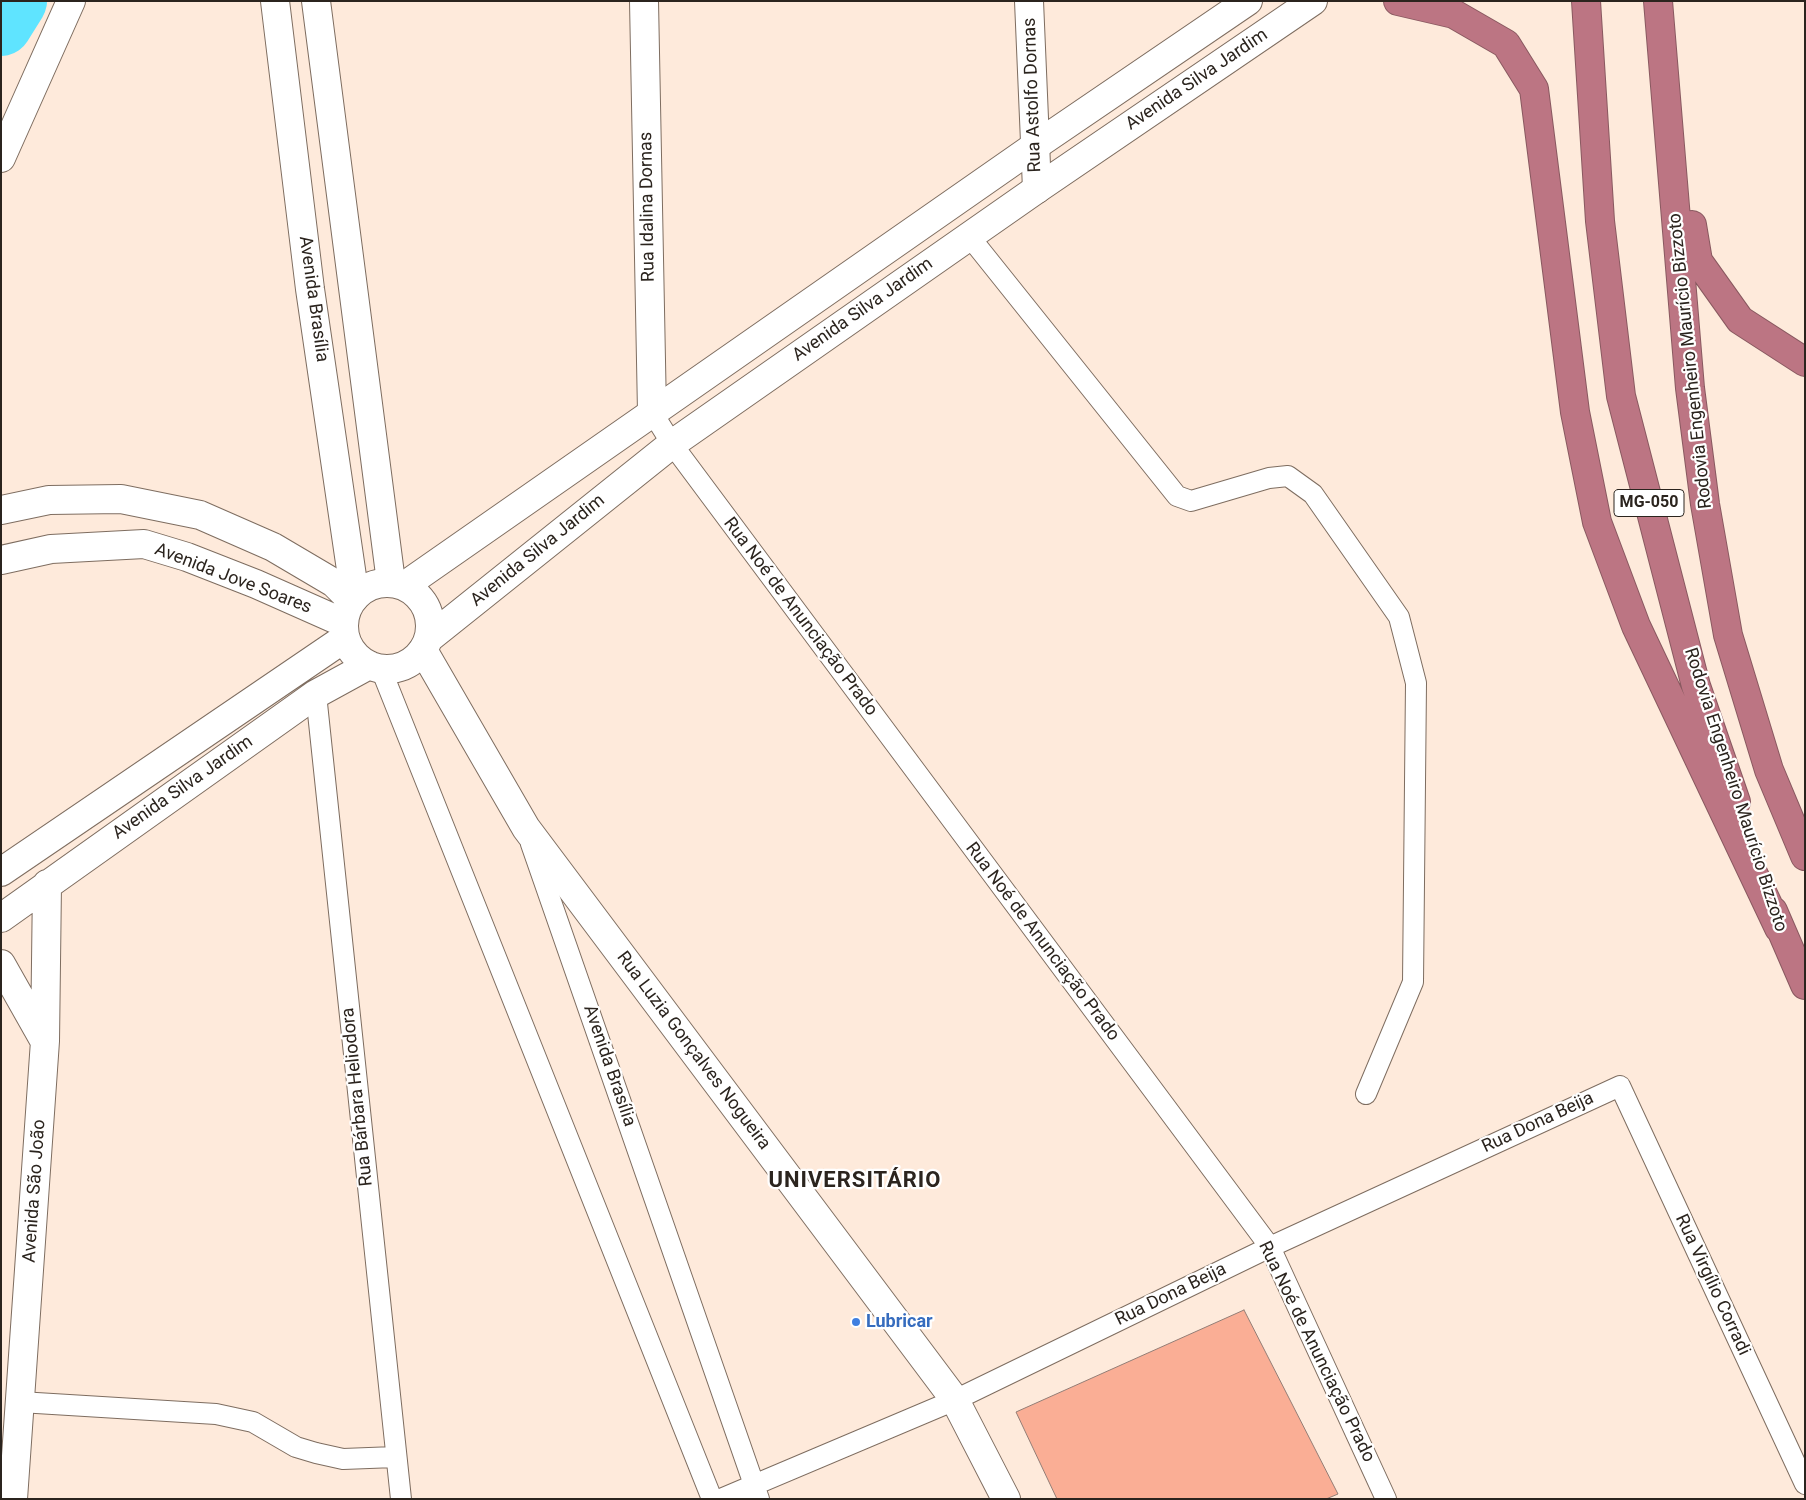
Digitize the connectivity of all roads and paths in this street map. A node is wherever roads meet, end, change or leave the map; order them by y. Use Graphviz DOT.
graph roads {
  1 [pos="70,1"];
  2 [pos="275,1"];
  3 [pos="316,1"];
  4 [pos="644,1"];
  5 [pos="1029,1"];
  6 [pos="1248,1"];
  7 [pos="1313,1"];
  8 [pos="1398,1"];
  9 [pos="1586,1"];
  10 [pos="1658,8"];
  11 [pos="1035,146"];
  12 [pos="1,158"];
  13 [pos="1037,189"];
  14 [pos="969,236"];
  15 [pos="352,283"];
  16 [pos="310,289"];
  17 [pos="1805,362"];
  18 [pos="652,412"];
  19 [pos="672,444"];
  20 [pos="1,510"];
  21 [pos="1,560"];
  22 [pos="397,584"];
  23 [pos="349,615"];
  24 [pos="425,645"];
  25 [pos="375,667"];
  26 [pos="316,694"];
  27 [pos="526,828"];
  28 [pos="1805,856"];
  29 [pos="1,872"];
  30 [pos="47,884"];
  31 [pos="1,918"];
  32 [pos="1779,928"];
  33 [pos="1,964"];
  34 [pos="1805,985"];
  35 [pos="45,1041"];
  36 [pos="1620,1086"];
  37 [pos="1366,1094"];
  38 [pos="1270,1247"];
  39 [pos="955,1400"];
  40 [pos="20,1402"];
  41 [pos="395,1457"];
  42 [pos="1805,1484"];
  43 [pos="756,1491"];
  44 [pos="14,1499"];
  45 [pos="401,1499"];
  46 [pos="712,1499"];
  47 [pos="721,1499"];
  48 [pos="1006,1499"];
  49 [pos="1386,1499"];
  1 -- 12 [label="street"];
  2 -- 16 [label="street, Avenida Brasília"];
  3 -- 15 [label="street"];
  4 -- 18 [label="street, Rua Idalina Dornas"];
  5 -- 11 [label="street, Rua Astolfo Dornas"];
  6 -- 11 [label="street, Avenida Silva Jardim"];
  7 -- 13 [label="street, Avenida Silva Jardim"];
  8 -- 32 [label="highway"];
  9 -- 32 [label="highway, Rodovia Engenheiro Maurício Bizzoto / MG-050"];
  10 -- 17 [label="highway"];
  10 -- 28 [label="highway, Rodovia Engenheiro Maurício Bizzoto / MG-050"];
  11 -- 13 [label="street, Rua Astolfo Dornas"];
  11 -- 18 [label="street, Avenida Silva Jardim"];
  13 -- 14 [label="street, Avenida Silva Jardim"];
  14 -- 19 [label="street, Avenida Silva Jardim"];
  14 -- 37 [label="lane"];
  15 -- 16 [label="street"];
  15 -- 22 [label="street"];
  16 -- 23 [label="street, Avenida Brasília"];
  18 -- 19 [label="lane, Rua Noé de Anunciação Prado"];
  18 -- 22 [label="street, Avenida Silva Jardim"];
  19 -- 24 [label="street, Avenida Silva Jardim"];
  19 -- 38 [label="lane, Rua Noé de Anunciação Prado"];
  20 -- 23 [label="street, Avenida Jove Soares"];
  21 -- 23 [label="street, Avenida Jove Soares"];
  22 -- 23 [label="street"];
  22 -- 24 [label="street"];
  23 -- 25 [label="street"];
  23 -- 29 [label="street, Avenida Silva Jardim"];
  24 -- 25 [label="street"];
  24 -- 27 [label="street, Avenida Brasília"];
  25 -- 26 [label="street, Avenida Silva Jardim"];
  25 -- 46 [label="lane"];
  26 -- 30 [label="street, Avenida Silva Jardim"];
  26 -- 41 [label="lane, Rua Bárbara Heliodora"];
  27 -- 39 [label="street, Rua Luzia Gonçalves Nogueira"];
  27 -- 43 [label="lane, Avenida Brasília"];
  30 -- 31 [label="street, Avenida Silva Jardim"];
  30 -- 35 [label="street, Avenida São João"];
  32 -- 34 [label="highway, Rodovia Engenheiro Maurício Bizzoto / MG-050"];
  33 -- 35 [label="street"];
  35 -- 40 [label="street, Avenida São João"];
  36 -- 38 [label="lane, Rua Dona Beija"];
  36 -- 42 [label="lane, Rua Virgílio Corradi"];
  38 -- 39 [label="lane, Rua Dona Beija"];
  38 -- 49 [label="lane, Rua Noé de Anunciação Prado"];
  39 -- 43 [label="lane, Rua Dona Beija"];
  39 -- 48 [label="street, Rua Luzia Gonçalves Nogueira"];
  40 -- 41 [label="lane"];
  40 -- 44 [label="street, Avenida São João"];
  41 -- 45 [label="lane, Rua Bárbara Heliodora"];
  43 -- 47 [label="lane, Rua Dona Beija"];
}
